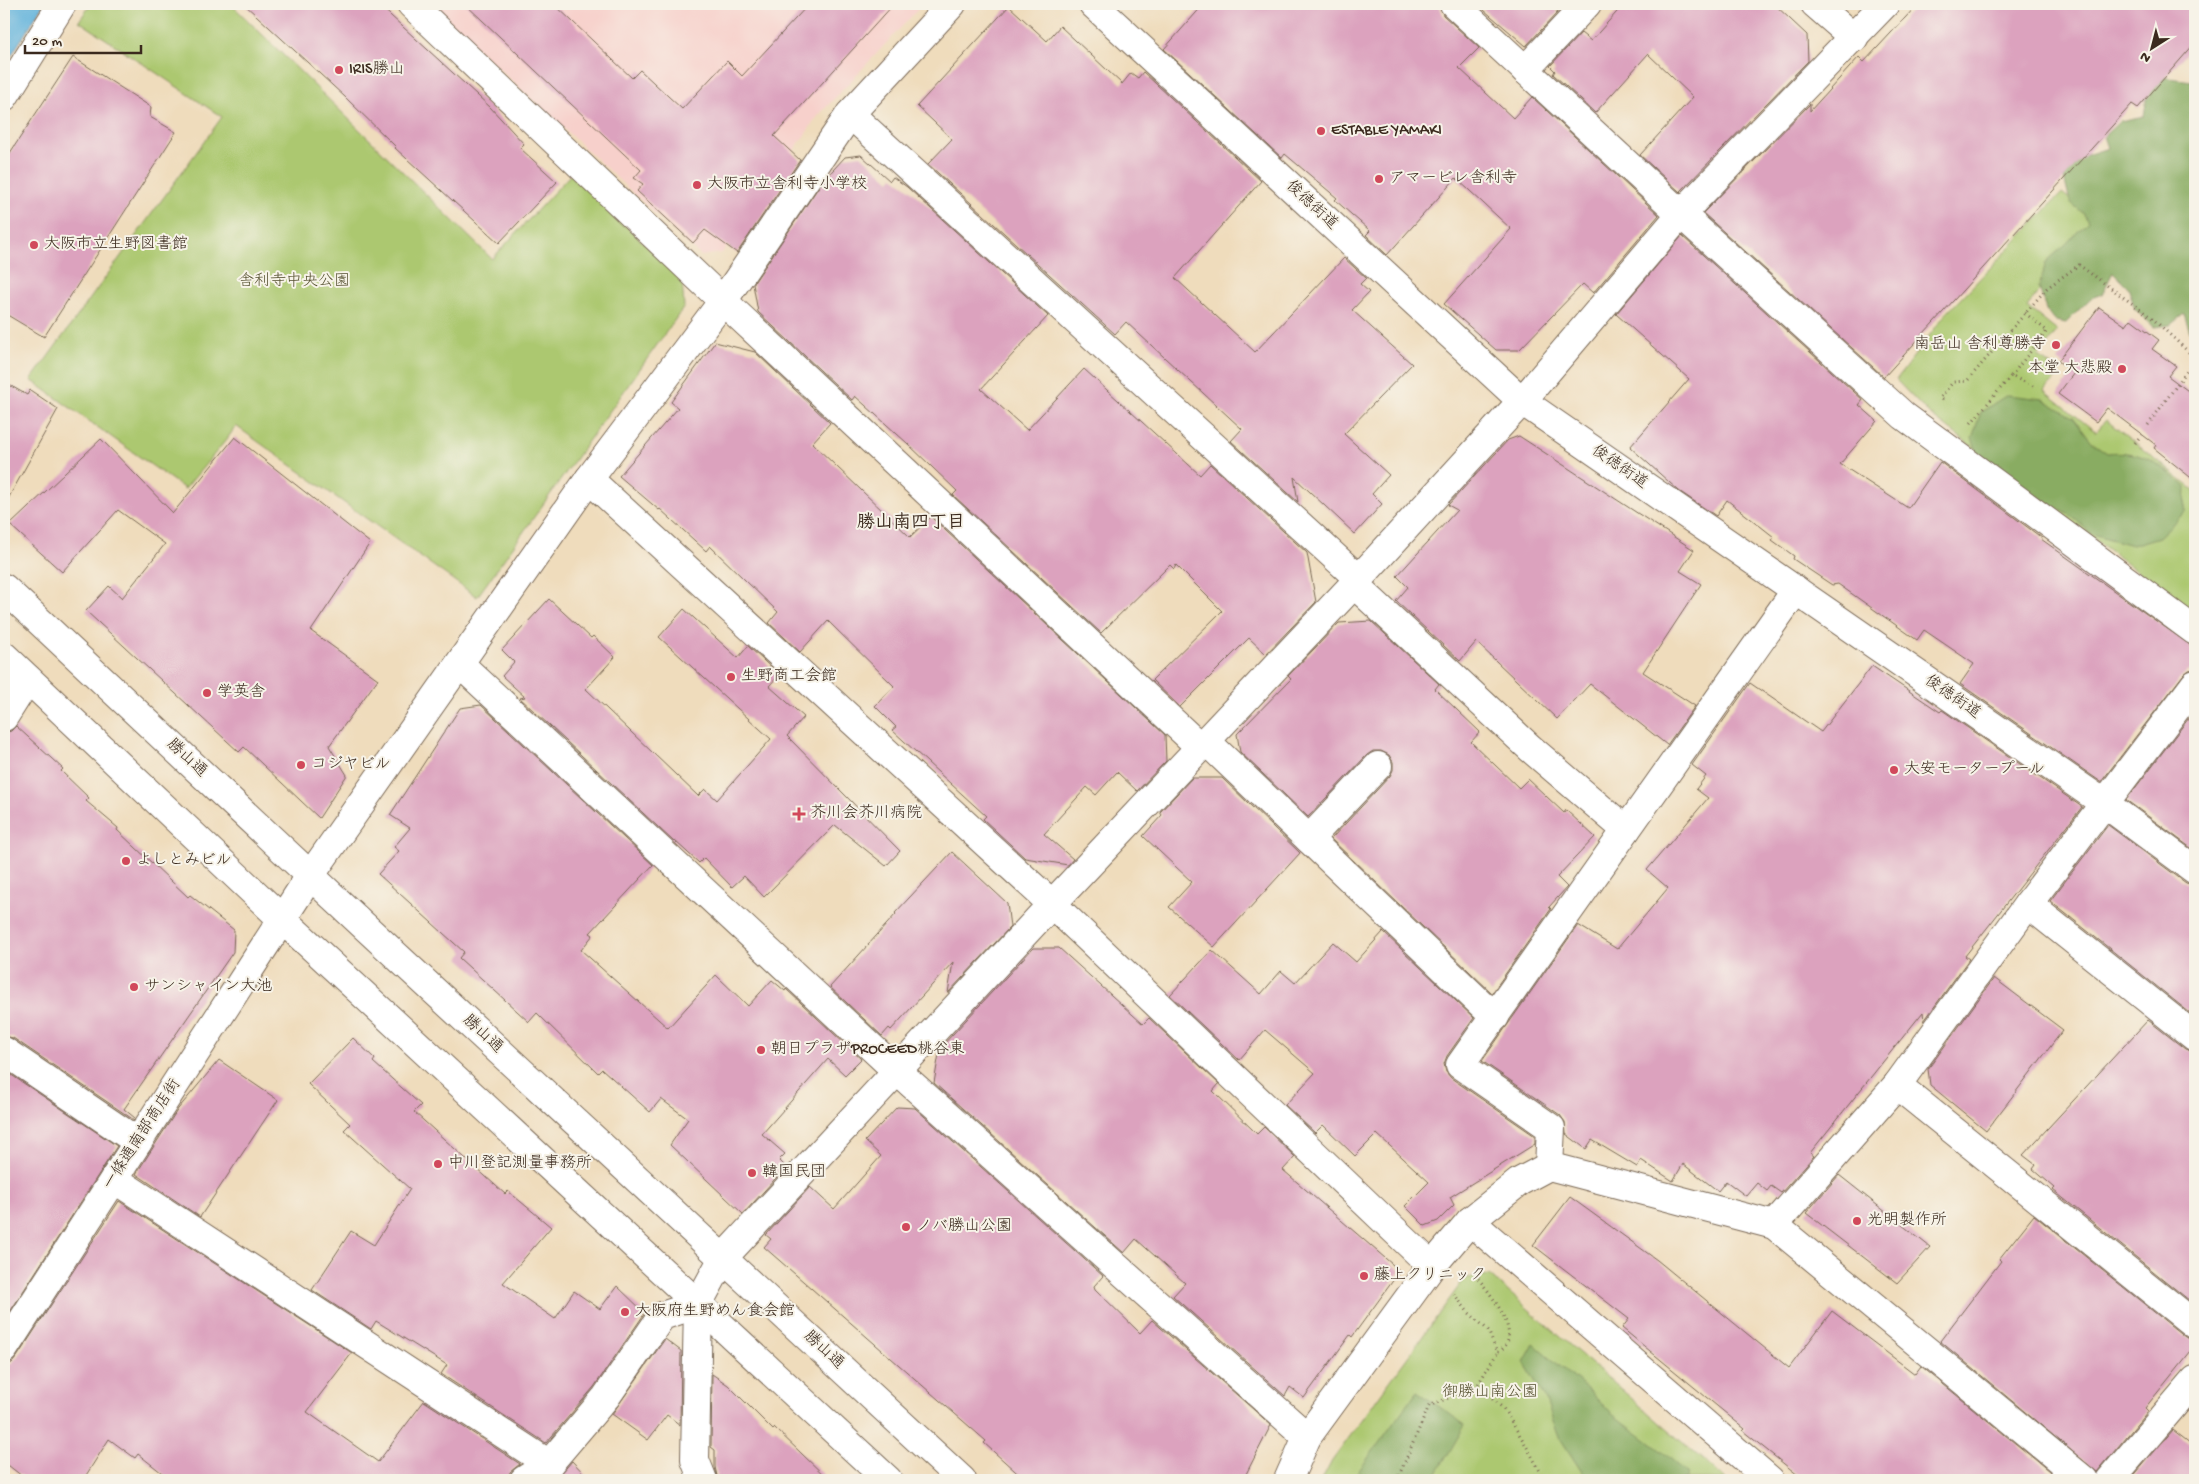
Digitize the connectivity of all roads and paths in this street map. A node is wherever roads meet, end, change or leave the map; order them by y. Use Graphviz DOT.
graph roads {
  1 [pos="62,4"];
  2 [pos="411,4"];
  3 [pos="952,4"];
  4 [pos="1093,4"];
  5 [pos="1454,4"];
  6 [pos="1586,4"];
  7 [pos="1815,4"];
  8 [pos="1885,4"];
  9 [pos="1854,38"];
  10 [pos="1525,70"];
  11 [pos="4,96"];
  12 [pos="850,114"];
  13 [pos="1681,214"];
  14 [pos="724,300"];
  15 [pos="2025,313"];
  16 [pos="2195,359"];
  17 [pos="2011,376"];
  18 [pos="2033,386"];
  19 [pos="1522,401"];
  20 [pos="1948,404"];
  21 [pos="1963,417"];
  22 [pos="2148,425"];
  23 [pos="2142,434"];
  24 [pos="2135,444"];
  25 [pos="589,479"];
  26 [pos="1357,581"];
  27 [pos="4,588"];
  28 [pos="1796,590"];
  29 [pos="2195,631"];
  30 [pos="4,656"];
  31 [pos="460,664"];
  32 [pos="28,679"];
  33 [pos="2195,684"];
  34 [pos="4,717"];
  35 [pos="1203,744"];
  36 [pos="1378,766"];
  37 [pos="2104,803"];
  38 [pos="1626,830"];
  39 [pos="1309,839"];
  40 [pos="2195,870"];
  41 [pos="310,876"];
  42 [pos="1052,904"];
  43 [pos="2028,904"];
  44 [pos="283,920"];
  45 [pos="1495,1017"];
  46 [pos="2195,1037"];
  47 [pos="4,1051"];
  48 [pos="897,1070"];
  49 [pos="1898,1086"];
  50 [pos="138,1142"];
  51 [pos="1549,1166"];
  52 [pos="114,1179"];
  53 [pos="1470,1220"];
  54 [pos="1774,1225"];
  55 [pos="723,1258"];
  56 [pos="1432,1266"];
  57 [pos="1477,1277"];
  58 [pos="698,1304"];
  59 [pos="1468,1312"];
  60 [pos="2195,1325"];
  61 [pos="4,1349"];
  62 [pos="1497,1353"];
  63 [pos="2195,1380"];
  64 [pos="1477,1386"];
  65 [pos="1307,1437"];
  66 [pos="549,1464"];
  67 [pos="524,1480"];
  68 [pos="703,1480"];
  69 [pos="888,1480"];
  70 [pos="962,1480"];
  71 [pos="1288,1480"];
  72 [pos="1396,1480"];
  73 [pos="1545,1480"];
  74 [pos="1770,1480"];
  75 [pos="2084,1480"];
  76 [pos="2110,1480"];
  1 -- 11 [label="street"];
  2 -- 14 [label="street"];
  3 -- 12 [label="street, 一條通南部商店街"];
  4 -- 19 [label="street, 俊徳街道"];
  5 -- 10 [label="street"];
  6 -- 10 [label="street"];
  7 -- 9 [label="street"];
  8 -- 9 [label="street"];
  9 -- 13 [label="street"];
  10 -- 13 [label="street"];
  12 -- 14 [label="street, 一條通南部商店街"];
  12 -- 26 [label="street"];
  13 -- 19 [label="street"];
  13 -- 29 [label="street"];
  14 -- 25 [label="street, 一條通南部商店街"];
  14 -- 35 [label="street"];
  15 -- 16 [label="path"];
  15 -- 17 [label="path"];
  15 -- 20 [label="path"];
  16 -- 22 [label="path"];
  17 -- 18 [label="path"];
  17 -- 21 [label="path"];
  19 -- 26 [label="street"];
  19 -- 28 [label="street, 俊徳街道"];
  23 -- 24 [label="path"];
  25 -- 31 [label="street, 一條通南部商店街"];
  25 -- 42 [label="street"];
  26 -- 35 [label="street"];
  26 -- 38 [label="street"];
  27 -- 41 [label="street, 勝山通"];
  28 -- 37 [label="street, 俊徳街道"];
  28 -- 38 [label="street"];
  30 -- 32 [label="street"];
  31 -- 41 [label="street, 一條通南部商店街"];
  31 -- 48 [label="street"];
  32 -- 34 [label="street"];
  32 -- 44 [label="street"];
  33 -- 37 [label="street"];
  35 -- 39 [label="street"];
  35 -- 42 [label="street"];
  36 -- 39 [label="street"];
  37 -- 40 [label="street, 俊徳街道"];
  37 -- 43 [label="street"];
  38 -- 45 [label="street"];
  39 -- 45 [label="street"];
  41 -- 44 [label="street, 一條通南部商店街"];
  41 -- 55 [label="street, 勝山通"];
  42 -- 48 [label="street"];
  42 -- 56 [label="street"];
  43 -- 46 [label="street"];
  43 -- 49 [label="street"];
  44 -- 50 [label="street, 一條通南部商店街"];
  44 -- 58 [label="street"];
  45 -- 51 [label="street"];
  47 -- 50 [label="street"];
  48 -- 55 [label="street"];
  48 -- 65 [label="street"];
  49 -- 54 [label="street"];
  49 -- 60 [label="street"];
  50 -- 52 [label="street, 一條通南部商店街"];
  51 -- 53 [label="street"];
  51 -- 54 [label="street"];
  52 -- 61 [label="street, 一條通南部商店街"];
  52 -- 66 [label="street"];
  53 -- 56 [label="street"];
  53 -- 74 [label="street"];
  54 -- 75 [label="street"];
  55 -- 58 [label="street"];
  55 -- 70 [label="street, 勝山通"];
  56 -- 65 [label="street"];
  57 -- 62 [label="path"];
  58 -- 66 [label="street"];
  58 -- 68 [label="street"];
  58 -- 69 [label="street"];
  59 -- 62 [label="path"];
  62 -- 64 [label="path"];
  63 -- 76 [label="street"];
  64 -- 72 [label="path"];
  64 -- 73 [label="path"];
  65 -- 71 [label="street"];
  66 -- 67 [label="street"];
}
